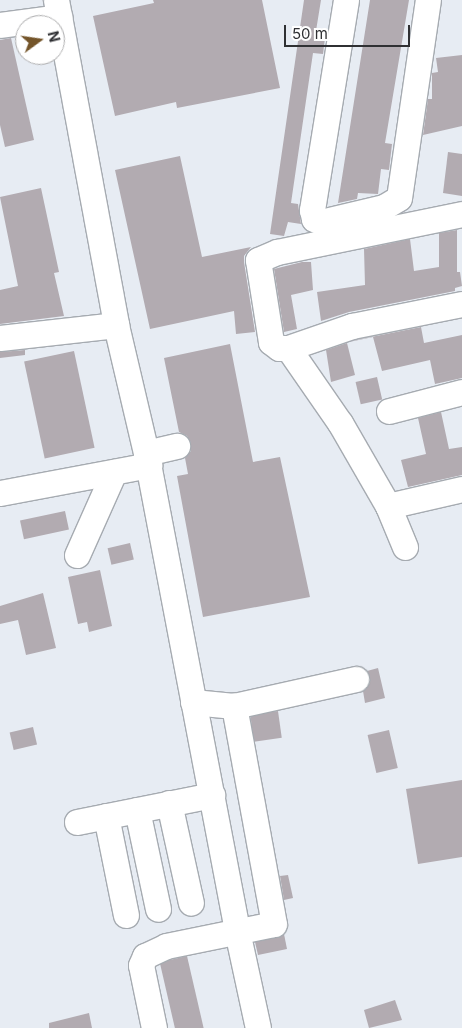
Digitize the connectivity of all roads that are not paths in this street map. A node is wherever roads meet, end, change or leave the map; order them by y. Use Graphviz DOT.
graph roads {
  1 [pos="346,0"];
  2 [pos="428,0"];
  3 [pos="58,8"];
  4 [pos="0,25"];
  5 [pos="462,214"];
  6 [pos="462,304"];
  7 [pos="116,325"];
  8 [pos="0,338"];
  9 [pos="288,348"];
  10 [pos="462,392"];
  11 [pos="389,411"];
  12 [pos="177,446"];
  13 [pos="148,459"];
  14 [pos="114,472"];
  15 [pos="462,489"];
  16 [pos="0,493"];
  17 [pos="388,506"];
  18 [pos="405,547"];
  19 [pos="77,556"];
  20 [pos="356,679"];
  21 [pos="193,702"];
  22 [pos="234,706"];
  23 [pos="212,795"];
  24 [pos="169,803"];
  25 [pos="138,810"];
  26 [pos="106,816"];
  27 [pos="77,822"];
  28 [pos="190,903"];
  29 [pos="158,909"];
  30 [pos="126,915"];
  31 [pos="237,931"];
  32 [pos="154,1028"];
  33 [pos="258,1028"];
  1 -- 2 [label="street"];
  3 -- 4 [label="street"];
  3 -- 7 [label="street"];
  5 -- 9 [label="street"];
  6 -- 9 [label="street"];
  7 -- 8 [label="street"];
  7 -- 13 [label="street"];
  9 -- 17 [label="street"];
  10 -- 11 [label="street"];
  12 -- 13 [label="street"];
  13 -- 14 [label="street"];
  13 -- 21 [label="street"];
  14 -- 16 [label="street"];
  14 -- 19 [label="street"];
  15 -- 17 [label="street"];
  17 -- 18 [label="street"];
  20 -- 22 [label="street"];
  21 -- 22 [label="street"];
  21 -- 23 [label="street"];
  22 -- 31 [label="street"];
  23 -- 24 [label="street"];
  23 -- 31 [label="street"];
  24 -- 25 [label="street"];
  24 -- 28 [label="street"];
  25 -- 26 [label="street"];
  25 -- 29 [label="street"];
  26 -- 27 [label="street"];
  26 -- 30 [label="street"];
  31 -- 32 [label="street"];
  31 -- 33 [label="street"];
}
